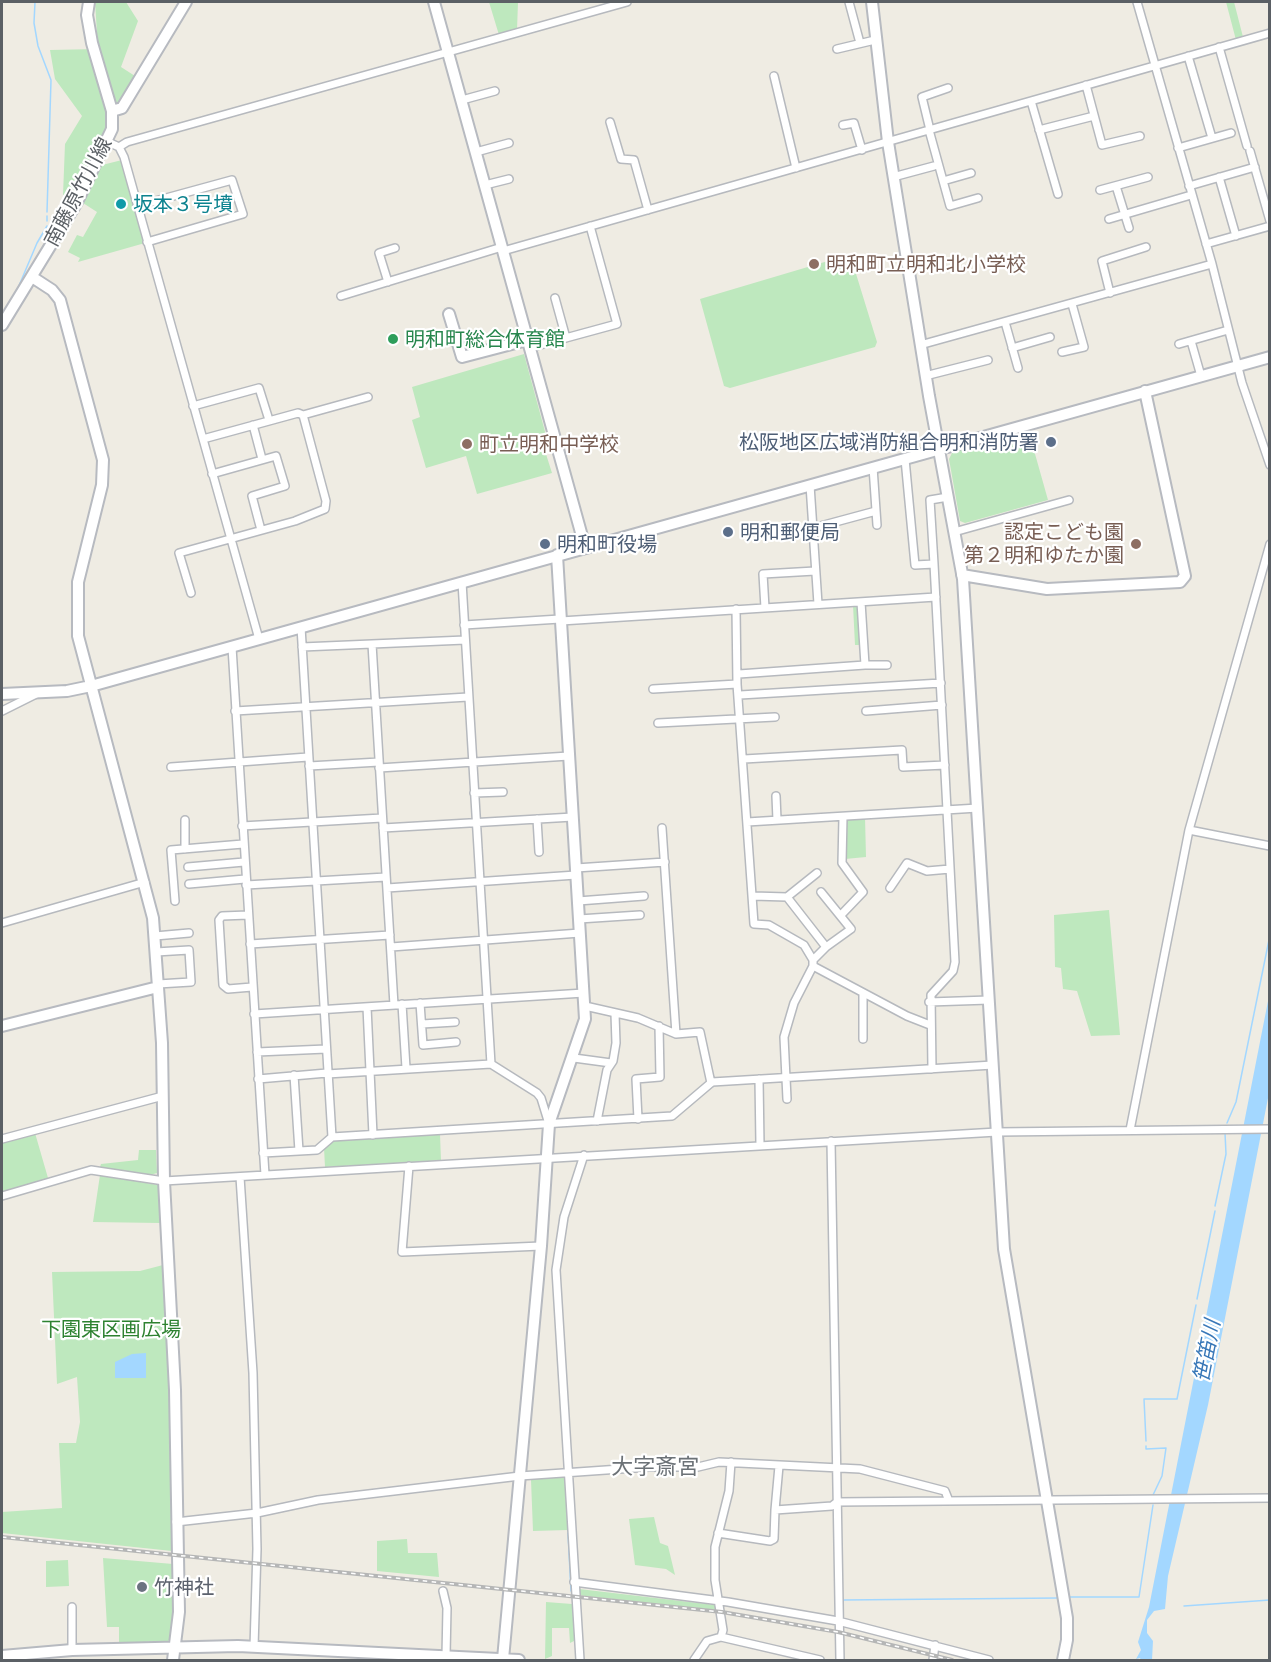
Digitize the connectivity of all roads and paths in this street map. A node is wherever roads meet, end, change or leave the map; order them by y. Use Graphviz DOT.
graph roads {
  1 [pos="88,2"];
  2 [pos="186,2"];
  3 [pos="434,2"];
  4 [pos="627,2"];
  5 [pos="849,2"];
  6 [pos="872,2"];
  7 [pos="1137,2"];
  8 [pos="618,3"];
  9 [pos="1269,33"];
  10 [pos="875,40"];
  11 [pos="860,42"];
  12 [pos="1219,47"];
  13 [pos="837,49"];
  14 [pos="448,51"];
  15 [pos="1188,56"];
  16 [pos="1155,66"];
  17 [pos="774,76"];
  18 [pos="1086,85"];
  19 [pos="948,88"];
  20 [pos="495,91"];
  21 [pos="462,100"];
  22 [pos="1031,101"];
  23 [pos="112,111"];
  24 [pos="1094,116"];
  25 [pos="610,122"];
  26 [pos="843,125"];
  27 [pos="929,130"];
  28 [pos="1039,130"];
  29 [pos="1231,133"];
  30 [pos="1140,135"];
  31 [pos="1212,138"];
  32 [pos="108,142"];
  33 [pos="888,142"];
  34 [pos="509,143"];
  35 [pos="119,147"];
  36 [pos="1178,148"];
  37 [pos="862,150"];
  38 [pos="476,152"];
  39 [pos="934,166"];
  40 [pos="1255,167"];
  41 [pos="796,168"];
  42 [pos="971,173"];
  43 [pos="893,177"];
  44 [pos="1148,177"];
  45 [pos="1219,177"];
  46 [pos="509,179"];
  47 [pos="943,181"];
  48 [pos="485,185"];
  49 [pos="1116,186"];
  50 [pos="1189,186"];
  51 [pos="1100,190"];
  52 [pos="1058,194"];
  53 [pos="1191,195"];
  54 [pos="978,198"];
  55 [pos="137,206"];
  56 [pos="648,210"];
  57 [pos="1124,214"];
  58 [pos="1108,219"];
  59 [pos="1269,221"];
  60 [pos="590,226"];
  61 [pos="1269,226"];
  62 [pos="1129,228"];
  63 [pos="1236,236"];
  64 [pos="147,242"];
  65 [pos="1206,244"];
  66 [pos="1146,247"];
  67 [pos="395,248"];
  68 [pos="503,249"];
  69 [pos="1212,264"];
  70 [pos="32,277"];
  71 [pos="388,282"];
  72 [pos="1110,293"];
  73 [pos="341,296"];
  74 [pos="555,298"];
  75 [pos="1072,304"];
  76 [pos="450,314"];
  77 [pos="1005,322"];
  78 [pos="2,325"];
  79 [pos="1228,330"];
  80 [pos="1050,337"];
  81 [pos="566,338"];
  82 [pos="1191,340"];
  83 [pos="528,344"];
  84 [pos="1179,344"];
  85 [pos="920,345"];
  86 [pos="1012,348"];
  87 [pos="1062,352"];
  88 [pos="1269,357"];
  89 [pos="988,360"];
  90 [pos="1238,365"];
  91 [pos="1018,368"];
  92 [pos="925,376"];
  93 [pos="1201,376"];
  94 [pos="1145,391"];
  95 [pos="368,397"];
  96 [pos="193,406"];
  97 [pos="303,415"];
  98 [pos="269,420"];
  99 [pos="253,425"];
  100 [pos="203,439"];
  101 [pos="939,449"];
  102 [pos="1266,450"];
  103 [pos="262,459"];
  104 [pos="905,459"];
  105 [pos="1269,465"];
  106 [pos="873,467"];
  107 [pos="212,474"];
  108 [pos="810,485"];
  109 [pos="948,497"];
  110 [pos="1069,500"];
  111 [pos="876,511"];
  112 [pos="877,525"];
  113 [pos="813,528"];
  114 [pos="261,530"];
  115 [pos="954,532"];
  116 [pos="231,539"];
  117 [pos="1269,544"];
  118 [pos="585,547"];
  119 [pos="558,555"];
  120 [pos="934,564"];
  121 [pos="815,571"];
  122 [pos="962,575"];
  123 [pos="462,582"];
  124 [pos="191,593"];
  125 [pos="936,597"];
  126 [pos="861,602"];
  127 [pos="818,604"];
  128 [pos="765,608"];
  129 [pos="736,609"];
  130 [pos="560,620"];
  131 [pos="464,625"];
  132 [pos="301,627"];
  133 [pos="259,639"];
  134 [pos="465,639"];
  135 [pos="372,644"];
  136 [pos="302,646"];
  137 [pos="232,647"];
  138 [pos="887,664"];
  139 [pos="865,665"];
  140 [pos="739,674"];
  141 [pos="941,683"];
  142 [pos="737,684"];
  143 [pos="91,686"];
  144 [pos="654,689"];
  145 [pos="2,694"];
  146 [pos="36,694"];
  147 [pos="740,695"];
  148 [pos="468,697"];
  149 [pos="376,702"];
  150 [pos="942,705"];
  151 [pos="305,707"];
  152 [pos="2,711"];
  153 [pos="236,711"];
  154 [pos="866,711"];
  155 [pos="775,717"];
  156 [pos="741,718"];
  157 [pos="658,723"];
  158 [pos="569,756"];
  159 [pos="308,757"];
  160 [pos="744,759"];
  161 [pos="238,762"];
  162 [pos="472,762"];
  163 [pos="379,765"];
  164 [pos="945,765"];
  165 [pos="309,766"];
  166 [pos="171,767"];
  167 [pos="503,792"];
  168 [pos="474,793"];
  169 [pos="776,796"];
  170 [pos="978,808"];
  171 [pos="947,809"];
  172 [pos="573,817"];
  173 [pos="843,817"];
  174 [pos="382,818"];
  175 [pos="537,819"];
  176 [pos="185,820"];
  177 [pos="777,820"];
  178 [pos="312,822"];
  179 [pos="747,822"];
  180 [pos="476,823"];
  181 [pos="242,826"];
  182 [pos="383,828"];
  183 [pos="662,828"];
  184 [pos="1189,830"];
  185 [pos="243,844"];
  186 [pos="1269,846"];
  187 [pos="186,849"];
  188 [pos="539,852"];
  189 [pos="244,862"];
  190 [pos="665,862"];
  191 [pos="188,867"];
  192 [pos="950,869"];
  193 [pos="576,872"];
  194 [pos="817,873"];
  195 [pos="386,877"];
  196 [pos="316,881"];
  197 [pos="145,882"];
  198 [pos="246,882"];
  199 [pos="479,882"];
  200 [pos="189,884"];
  201 [pos="387,888"];
  202 [pos="890,888"];
  203 [pos="822,892"];
  204 [pos="644,896"];
  205 [pos="753,896"];
  206 [pos="787,897"];
  207 [pos="175,901"];
  208 [pos="578,901"];
  209 [pos="248,915"];
  210 [pos="640,915"];
  211 [pos="841,915"];
  212 [pos="579,919"];
  213 [pos="2,923"];
  214 [pos="189,933"];
  215 [pos="580,933"];
  216 [pos="390,935"];
  217 [pos="155,936"];
  218 [pos="320,941"];
  219 [pos="483,941"];
  220 [pos="250,944"];
  221 [pos="391,947"];
  222 [pos="826,947"];
  223 [pos="156,952"];
  224 [pos="813,963"];
  225 [pos="158,985"];
  226 [pos="252,987"];
  227 [pos="584,993"];
  228 [pos="863,993"];
  229 [pos="487,1000"];
  230 [pos="989,1000"];
  231 [pos="929,1002"];
  232 [pos="420,1003"];
  233 [pos="402,1004"];
  234 [pos="394,1005"];
  235 [pos="585,1006"];
  236 [pos="367,1007"];
  237 [pos="324,1010"];
  238 [pos="254,1014"];
  239 [pos="615,1014"];
  240 [pos="455,1022"];
  241 [pos="422,1024"];
  242 [pos="930,1025"];
  243 [pos="2,1026"];
  244 [pos="659,1026"];
  245 [pos="676,1034"];
  246 [pos="863,1039"];
  247 [pos="456,1042"];
  248 [pos="326,1049"];
  249 [pos="256,1053"];
  250 [pos="573,1058"];
  251 [pos="611,1063"];
  252 [pos="491,1064"];
  253 [pos="993,1065"];
  254 [pos="406,1068"];
  255 [pos="932,1069"];
  256 [pos="369,1071"];
  257 [pos="327,1073"];
  258 [pos="294,1075"];
  259 [pos="785,1078"];
  260 [pos="258,1079"];
  261 [pos="759,1079"];
  262 [pos="711,1083"];
  263 [pos="164,1096"];
  264 [pos="787,1099"];
  265 [pos="638,1119"];
  266 [pos="597,1121"];
  267 [pos="549,1124"];
  268 [pos="1269,1129"];
  269 [pos="1130,1130"];
  270 [pos="997,1132"];
  271 [pos="373,1136"];
  272 [pos="332,1137"];
  273 [pos="2,1139"];
  274 [pos="831,1141"];
  275 [pos="760,1145"];
  276 [pos="299,1150"];
  277 [pos="263,1153"];
  278 [pos="585,1155"];
  279 [pos="548,1158"];
  280 [pos="409,1166"];
  281 [pos="265,1175"];
  282 [pos="240,1177"];
  283 [pos="164,1181"];
  284 [pos="2,1196"];
  285 [pos="541,1246"];
  286 [pos="731,1462"];
  287 [pos="779,1466"];
  288 [pos="836,1468"];
  289 [pos="569,1472"];
  290 [pos="520,1476"];
  291 [pos="1269,1498"];
  292 [pos="1047,1500"];
  293 [pos="949,1501"];
  294 [pos="837,1502"];
  295 [pos="776,1510"];
  296 [pos="257,1513"];
  297 [pos="176,1522"];
  298 [pos="718,1533"];
  299 [pos="574,1582"];
  300 [pos="443,1591"];
  301 [pos="720,1602"];
  302 [pos="72,1607"];
  303 [pos="838,1622"];
  304 [pos="721,1637"];
  305 [pos="934,1645"];
  306 [pos="176,1647"];
  307 [pos="254,1647"];
  308 [pos="72,1650"];
  309 [pos="2,1656"];
  310 [pos="446,1656"];
  311 [pos="504,1659"];
  312 [pos="173,1660"];
  313 [pos="519,1660"];
  314 [pos="580,1660"];
  315 [pos="694,1660"];
  316 [pos="819,1660"];
  317 [pos="840,1660"];
  318 [pos="933,1660"];
  319 [pos="989,1660"];
  320 [pos="1062,1660"];
  1 -- 23 [label="street"];
  2 -- 23 [label="street, 南藤原竹川線"];
  3 -- 14 [label="street"];
  4 -- 8 [label="street"];
  5 -- 11 [label="street"];
  6 -- 10 [label="street"];
  7 -- 16 [label="street"];
  8 -- 14 [label="street"];
  9 -- 12 [label="street"];
  10 -- 11 [label="street"];
  10 -- 33 [label="street"];
  11 -- 13 [label="street"];
  12 -- 15 [label="street"];
  12 -- 40 [label="street"];
  14 -- 21 [label="street"];
  14 -- 35 [label="street"];
  15 -- 16 [label="street"];
  15 -- 31 [label="street"];
  16 -- 18 [label="street"];
  16 -- 36 [label="street"];
  17 -- 41 [label="street"];
  18 -- 22 [label="street"];
  18 -- 24 [label="street"];
  19 -- 27 [label="street"];
  20 -- 21 [label="street"];
  21 -- 38 [label="street"];
  22 -- 27 [label="street"];
  22 -- 28 [label="street"];
  23 -- 32 [label="street, 南藤原竹川線"];
  24 -- 28 [label="street"];
  24 -- 30 [label="street"];
  25 -- 56 [label="street"];
  26 -- 37 [label="street"];
  27 -- 33 [label="street"];
  27 -- 47 [label="street"];
  28 -- 52 [label="street"];
  29 -- 31 [label="street"];
  31 -- 36 [label="street"];
  32 -- 35 [label="street"];
  32 -- 70 [label="street, 南藤原竹川線"];
  33 -- 37 [label="street"];
  33 -- 43 [label="street"];
  34 -- 38 [label="street"];
  35 -- 55 [label="street"];
  36 -- 50 [label="street"];
  37 -- 41 [label="street"];
  38 -- 48 [label="street"];
  39 -- 43 [label="street"];
  40 -- 45 [label="street"];
  40 -- 59 [label="street"];
  41 -- 56 [label="street"];
  42 -- 47 [label="street"];
  43 -- 85 [label="street"];
  44 -- 49 [label="street"];
  45 -- 50 [label="street"];
  45 -- 63 [label="street"];
  46 -- 48 [label="street"];
  47 -- 54 [label="street"];
  48 -- 68 [label="street"];
  49 -- 51 [label="street"];
  49 -- 57 [label="street"];
  50 -- 53 [label="street"];
  53 -- 57 [label="street"];
  53 -- 65 [label="street"];
  55 -- 64 [label="street"];
  55 -- 64 [label="street"];
  56 -- 60 [label="street"];
  57 -- 58 [label="street"];
  57 -- 62 [label="street"];
  60 -- 68 [label="street"];
  60 -- 81 [label="street"];
  61 -- 63 [label="street"];
  63 -- 65 [label="street"];
  64 -- 96 [label="street"];
  65 -- 69 [label="street"];
  66 -- 72 [label="street"];
  67 -- 71 [label="street"];
  68 -- 71 [label="street"];
  68 -- 83 [label="street"];
  69 -- 72 [label="street"];
  69 -- 79 [label="street"];
  70 -- 78 [label="street, 南藤原竹川線"];
  70 -- 143 [label="street"];
  71 -- 73 [label="street"];
  72 -- 75 [label="street"];
  74 -- 81 [label="street"];
  75 -- 77 [label="street"];
  75 -- 87 [label="street"];
  76 -- 83 [label="street"];
  77 -- 85 [label="street"];
  77 -- 86 [label="street"];
  79 -- 82 [label="street"];
  79 -- 90 [label="street"];
  80 -- 86 [label="street"];
  81 -- 83 [label="street"];
  82 -- 84 [label="street"];
  82 -- 93 [label="street"];
  83 -- 118 [label="street"];
  85 -- 92 [label="street"];
  86 -- 91 [label="street"];
  88 -- 90 [label="street"];
  89 -- 92 [label="street"];
  90 -- 93 [label="street"];
  90 -- 102 [label="street"];
  92 -- 101 [label="street"];
  93 -- 94 [label="street"];
  94 -- 101 [label="street"];
  94 -- 122 [label="street"];
  95 -- 97 [label="street"];
  96 -- 98 [label="street"];
  96 -- 100 [label="street"];
  97 -- 98 [label="street"];
  97 -- 114 [label="street"];
  98 -- 99 [label="street"];
  99 -- 100 [label="street"];
  99 -- 103 [label="street"];
  100 -- 107 [label="street"];
  101 -- 104 [label="street"];
  101 -- 109 [label="street"];
  102 -- 105 [label="street"];
  103 -- 107 [label="street"];
  103 -- 114 [label="street"];
  104 -- 106 [label="street"];
  104 -- 120 [label="street"];
  106 -- 108 [label="street"];
  106 -- 111 [label="street"];
  107 -- 116 [label="street"];
  108 -- 113 [label="street"];
  108 -- 118 [label="street"];
  109 -- 115 [label="street"];
  109 -- 120 [label="street"];
  110 -- 115 [label="street"];
  111 -- 112 [label="street"];
  111 -- 113 [label="street"];
  113 -- 121 [label="street"];
  114 -- 116 [label="street"];
  115 -- 122 [label="street"];
  116 -- 124 [label="street"];
  116 -- 133 [label="street"];
  117 -- 184 [label="street"];
  118 -- 119 [label="street"];
  119 -- 123 [label="street"];
  119 -- 130 [label="street"];
  120 -- 125 [label="street"];
  121 -- 127 [label="street"];
  121 -- 128 [label="street"];
  122 -- 170 [label="street"];
  123 -- 131 [label="street"];
  123 -- 132 [label="street"];
  125 -- 126 [label="street"];
  125 -- 141 [label="street"];
  126 -- 127 [label="street"];
  126 -- 139 [label="street"];
  127 -- 128 [label="street"];
  128 -- 129 [label="street"];
  129 -- 130 [label="street"];
  129 -- 140 [label="street"];
  130 -- 131 [label="street"];
  130 -- 158 [label="street"];
  131 -- 134 [label="street"];
  132 -- 133 [label="street"];
  132 -- 136 [label="street"];
  133 -- 137 [label="street"];
  134 -- 135 [label="street"];
  134 -- 148 [label="street"];
  135 -- 136 [label="street"];
  135 -- 149 [label="street"];
  136 -- 151 [label="street"];
  137 -- 143 [label="street"];
  137 -- 153 [label="street"];
  138 -- 139 [label="street"];
  139 -- 140 [label="street"];
  140 -- 142 [label="street"];
  141 -- 147 [label="street"];
  141 -- 150 [label="street"];
  142 -- 144 [label="street"];
  142 -- 147 [label="street"];
  143 -- 146 [label="street"];
  143 -- 197 [label="street"];
  145 -- 146 [label="street"];
  146 -- 152 [label="street"];
  147 -- 156 [label="street"];
  148 -- 149 [label="street"];
  148 -- 162 [label="street"];
  149 -- 151 [label="street"];
  149 -- 163 [label="street"];
  150 -- 154 [label="street"];
  150 -- 164 [label="street"];
  151 -- 153 [label="street"];
  151 -- 159 [label="street"];
  153 -- 161 [label="street"];
  155 -- 156 [label="street"];
  156 -- 157 [label="street"];
  156 -- 160 [label="street"];
  158 -- 162 [label="street"];
  158 -- 172 [label="street"];
  159 -- 161 [label="street"];
  159 -- 165 [label="street"];
  160 -- 164 [label="street"];
  160 -- 179 [label="street"];
  161 -- 166 [label="street"];
  161 -- 181 [label="street"];
  162 -- 163 [label="street"];
  162 -- 168 [label="street"];
  163 -- 165 [label="street"];
  163 -- 174 [label="street"];
  164 -- 171 [label="street"];
  165 -- 178 [label="street"];
  167 -- 168 [label="street"];
  168 -- 180 [label="street"];
  169 -- 177 [label="street"];
  170 -- 171 [label="street"];
  170 -- 230 [label="street"];
  171 -- 173 [label="street"];
  171 -- 192 [label="street"];
  172 -- 175 [label="street"];
  172 -- 193 [label="street"];
  173 -- 177 [label="street"];
  173 -- 211 [label="street"];
  174 -- 178 [label="street"];
  174 -- 182 [label="street"];
  175 -- 180 [label="street"];
  175 -- 188 [label="street"];
  176 -- 187 [label="street"];
  177 -- 179 [label="street"];
  178 -- 181 [label="street"];
  178 -- 196 [label="street"];
  179 -- 205 [label="street"];
  180 -- 182 [label="street"];
  180 -- 199 [label="street"];
  181 -- 185 [label="street"];
  182 -- 195 [label="street"];
  183 -- 190 [label="street"];
  184 -- 186 [label="street"];
  184 -- 269 [label="street"];
  185 -- 187 [label="street"];
  185 -- 189 [label="street"];
  187 -- 207 [label="street"];
  189 -- 191 [label="street"];
  189 -- 198 [label="street"];
  190 -- 193 [label="street"];
  190 -- 245 [label="street"];
  192 -- 202 [label="street"];
  192 -- 231 [label="street"];
  193 -- 199 [label="street"];
  193 -- 208 [label="street"];
  194 -- 206 [label="street"];
  195 -- 196 [label="street"];
  195 -- 201 [label="street"];
  196 -- 198 [label="street"];
  196 -- 218 [label="street"];
  197 -- 213 [label="street"];
  197 -- 217 [label="street"];
  198 -- 200 [label="street"];
  198 -- 209 [label="street"];
  199 -- 201 [label="street"];
  199 -- 219 [label="street"];
  201 -- 216 [label="street"];
  203 -- 211 [label="street"];
  204 -- 208 [label="street"];
  205 -- 206 [label="street"];
  205 -- 224 [label="street"];
  206 -- 222 [label="street"];
  208 -- 212 [label="street"];
  209 -- 220 [label="street"];
  209 -- 226 [label="street"];
  210 -- 212 [label="street"];
  211 -- 222 [label="street"];
  212 -- 215 [label="street"];
  214 -- 217 [label="street"];
  215 -- 219 [label="street"];
  215 -- 227 [label="street"];
  216 -- 218 [label="street"];
  216 -- 221 [label="street"];
  217 -- 223 [label="street"];
  218 -- 220 [label="street"];
  218 -- 237 [label="street"];
  219 -- 221 [label="street"];
  219 -- 229 [label="street"];
  220 -- 226 [label="street"];
  221 -- 234 [label="street"];
  222 -- 224 [label="street"];
  223 -- 225 [label="street"];
  223 -- 225 [label="street"];
  224 -- 228 [label="street"];
  224 -- 259 [label="street"];
  225 -- 243 [label="street"];
  225 -- 263 [label="street"];
  226 -- 238 [label="street"];
  227 -- 229 [label="street"];
  227 -- 235 [label="street"];
  228 -- 242 [label="street"];
  228 -- 246 [label="street"];
  229 -- 232 [label="street"];
  229 -- 252 [label="street"];
  230 -- 231 [label="street"];
  230 -- 253 [label="street"];
  231 -- 242 [label="street"];
  232 -- 233 [label="street"];
  232 -- 241 [label="street"];
  233 -- 234 [label="street"];
  233 -- 254 [label="street"];
  234 -- 236 [label="street"];
  235 -- 239 [label="street"];
  235 -- 250 [label="street"];
  236 -- 237 [label="street"];
  236 -- 256 [label="street"];
  237 -- 238 [label="street"];
  237 -- 248 [label="street"];
  238 -- 249 [label="street"];
  239 -- 244 [label="street"];
  239 -- 251 [label="street"];
  240 -- 241 [label="street"];
  241 -- 247 [label="street"];
  242 -- 255 [label="street"];
  244 -- 245 [label="street"];
  244 -- 265 [label="street"];
  245 -- 262 [label="street"];
  248 -- 249 [label="street"];
  248 -- 257 [label="street"];
  249 -- 260 [label="street"];
  250 -- 251 [label="street"];
  250 -- 267 [label="street"];
  251 -- 266 [label="street"];
  252 -- 254 [label="street"];
  252 -- 267 [label="street"];
  253 -- 255 [label="street"];
  253 -- 270 [label="street"];
  254 -- 256 [label="street"];
  255 -- 259 [label="street"];
  256 -- 257 [label="street"];
  256 -- 271 [label="street"];
  257 -- 258 [label="street"];
  257 -- 272 [label="street"];
  258 -- 260 [label="street"];
  258 -- 276 [label="street"];
  259 -- 261 [label="street"];
  259 -- 264 [label="street"];
  260 -- 277 [label="street"];
  261 -- 262 [label="street"];
  261 -- 275 [label="street"];
  262 -- 265 [label="street"];
  263 -- 273 [label="street"];
  263 -- 283 [label="street"];
  265 -- 266 [label="street"];
  266 -- 267 [label="street"];
  267 -- 271 [label="street"];
  267 -- 279 [label="street"];
  268 -- 269 [label="street"];
  269 -- 270 [label="street"];
  270 -- 274 [label="street"];
  270 -- 292 [label="street"];
  271 -- 272 [label="street"];
  272 -- 276 [label="street"];
  274 -- 275 [label="street"];
  274 -- 288 [label="street"];
  275 -- 278 [label="street"];
  276 -- 277 [label="street"];
  277 -- 281 [label="street"];
  278 -- 279 [label="street"];
  278 -- 289 [label="street"];
  279 -- 280 [label="street"];
  279 -- 285 [label="street"];
  280 -- 281 [label="street"];
  280 -- 285 [label="street"];
  281 -- 282 [label="street"];
  282 -- 283 [label="street"];
  282 -- 296 [label="street"];
  283 -- 284 [label="street"];
  283 -- 297 [label="street"];
  285 -- 290 [label="street"];
  286 -- 287 [label="street"];
  286 -- 289 [label="street"];
  286 -- 298 [label="street"];
  287 -- 288 [label="street"];
  287 -- 295 [label="street"];
  288 -- 293 [label="street"];
  288 -- 294 [label="street"];
  289 -- 290 [label="street"];
  289 -- 299 [label="street"];
  290 -- 296 [label="street"];
  290 -- 311 [label="street"];
  291 -- 292 [label="street"];
  292 -- 293 [label="street"];
  292 -- 320 [label="street"];
  293 -- 294 [label="street"];
  294 -- 295 [label="street"];
  294 -- 303 [label="street"];
  295 -- 298 [label="street"];
  296 -- 297 [label="street"];
  296 -- 307 [label="street"];
  297 -- 306 [label="street"];
  298 -- 301 [label="street"];
  299 -- 301 [label="street"];
  299 -- 314 [label="street"];
  300 -- 310 [label="street"];
  301 -- 303 [label="street"];
  301 -- 304 [label="street"];
  302 -- 308 [label="street"];
  303 -- 305 [label="street"];
  303 -- 317 [label="street"];
  304 -- 315 [label="street"];
  304 -- 316 [label="street"];
  305 -- 318 [label="street"];
  305 -- 319 [label="street"];
  306 -- 307 [label="street"];
  306 -- 308 [label="street"];
  306 -- 312 [label="street"];
  307 -- 310 [label="street"];
  308 -- 309 [label="street"];
  310 -- 311 [label="street"];
  311 -- 313 [label="street"];
}
